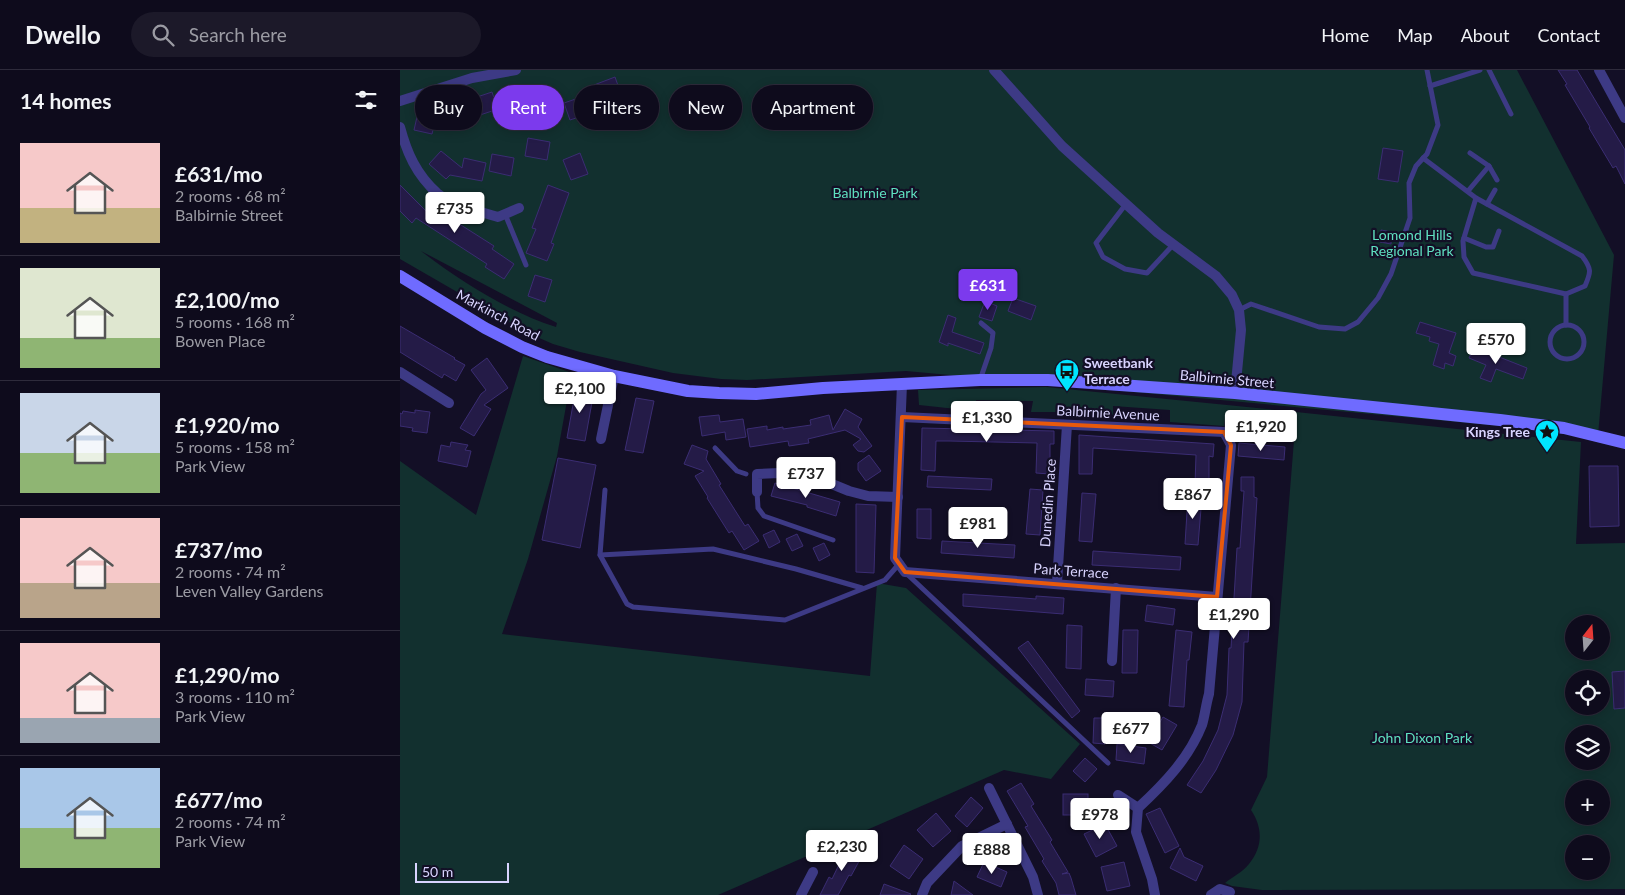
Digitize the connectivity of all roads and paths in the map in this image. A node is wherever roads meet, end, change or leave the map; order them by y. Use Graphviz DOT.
graph roads {
  1 [pos="516,70"];
  2 [pos="994,70"];
  3 [pos="1427,70"];
  4 [pos="1480,70"];
  5 [pos="1489,70"];
  6 [pos="1598,70"];
  7 [pos="1430,86"];
  8 [pos="400,102"];
  9 [pos="1511,114"];
  10 [pos="1625,118"];
  11 [pos="400,127"];
  12 [pos="1470,153"];
  13 [pos="1423,158"];
  14 [pos="1490,166"];
  15 [pos="1497,180"];
  16 [pos="1495,190"];
  17 [pos="1468,191"];
  18 [pos="1476,198"];
  19 [pos="1126,204"];
  20 [pos="1487,204"];
  21 [pos="519,208"];
  22 [pos="504,214"];
  23 [pos="1499,231"];
  24 [pos="1464,238"];
  25 [pos="1174,244"];
  26 [pos="526,265"];
  27 [pos="400,276"];
  28 [pos="1566,294"];
  29 [pos="1239,310"];
  30 [pos="981,324"];
  31 [pos="1566,325"];
  32 [pos="400,372"];
  33 [pos="614,376"];
  34 [pos="980,380"];
  35 [pos="902,384"];
  36 [pos="823,388"];
  37 [pos="1235,393"];
  38 [pos="449,403"];
  39 [pos="902,417"];
  40 [pos="1067,425"];
  41 [pos="601,439"];
  42 [pos="1625,443"];
  43 [pos="715,448"];
  44 [pos="752,474"];
  45 [pos="605,490"];
  46 [pos="756,492"];
  47 [pos="898,497"];
  48 [pos="833,540"];
  49 [pos="600,555"];
  50 [pos="902,568"];
  51 [pos="1057,583"];
  52 [pos="863,588"];
  53 [pos="1116,588"];
  54 [pos="1217,597"];
  55 [pos="1112,661"];
  56 [pos="1108,763"];
  57 [pos="988,788"];
  58 [pos="1118,794"];
  59 [pos="1138,808"];
  60 [pos="1007,824"];
  61 [pos="813,872"];
  62 [pos="1230,892"];
  63 [pos="801,895"];
  64 [pos="922,895"];
  65 [pos="1038,895"];
  66 [pos="1155,895"];
  67 [pos="1211,895"];
  1 -- 8 [label="street"];
  2 -- 19 [label="street"];
  3 -- 7 [label="lane"];
  4 -- 7 [label="lane"];
  5 -- 9 [label="lane"];
  6 -- 10 [label="street"];
  7 -- 13 [label="lane"];
  11 -- 22 [label="street"];
  12 -- 14 [label="lane"];
  13 -- 17 [label="lane"];
  13 -- 29 [label="lane"];
  14 -- 15 [label="lane"];
  14 -- 17 [label="lane"];
  16 -- 20 [label="lane"];
  17 -- 18 [label="lane"];
  18 -- 20 [label="lane"];
  18 -- 24 [label="lane"];
  19 -- 25 [label="street"];
  19 -- 25 [label="lane"];
  20 -- 28 [label="lane"];
  21 -- 22 [label="street"];
  22 -- 26 [label="lane"];
  23 -- 24 [label="lane"];
  24 -- 28 [label="lane"];
  25 -- 29 [label="street"];
  27 -- 33 [label="main road, Markinch Road"];
  28 -- 31 [label="lane"];
  29 -- 37 [label="street"];
  30 -- 34 [label="lane"];
  31 -- 31 [label="lane"];
  32 -- 38 [label="street"];
  33 -- 36 [label="main road, Markinch Road"];
  33 -- 41 [label="street"];
  34 -- 35 [label="main road, Balbirnie Street"];
  34 -- 37 [label="main road, Balbirnie Street"];
  35 -- 36 [label="main road, Balbirnie Street"];
  35 -- 39 [label="street"];
  37 -- 42 [label="main road, Balbirnie Street"];
  39 -- 40 [label="street, Balbirnie Avenue"];
  39 -- 47 [label="street"];
  40 -- 51 [label="street, Dunedin Place"];
  40 -- 54 [label="street, Balbirnie Avenue"];
  43 -- 44 [label="lane"];
  44 -- 46 [label="street"];
  44 -- 47 [label="street"];
  45 -- 49 [label="lane"];
  46 -- 48 [label="lane"];
  47 -- 50 [label="street"];
  49 -- 52 [label="lane"];
  49 -- 52 [label="lane"];
  50 -- 51 [label="street, Park Terrace"];
  50 -- 52 [label="lane"];
  50 -- 56 [label="lane"];
  51 -- 53 [label="street, Park Terrace"];
  53 -- 54 [label="street, Park Terrace"];
  53 -- 55 [label="street, Park Terrace"];
  54 -- 59 [label="street"];
  57 -- 60 [label="street"];
  58 -- 59 [label="street"];
  59 -- 66 [label="street"];
  60 -- 64 [label="street"];
  60 -- 65 [label="street"];
  61 -- 63 [label="street"];
  62 -- 67 [label="street"];
}
